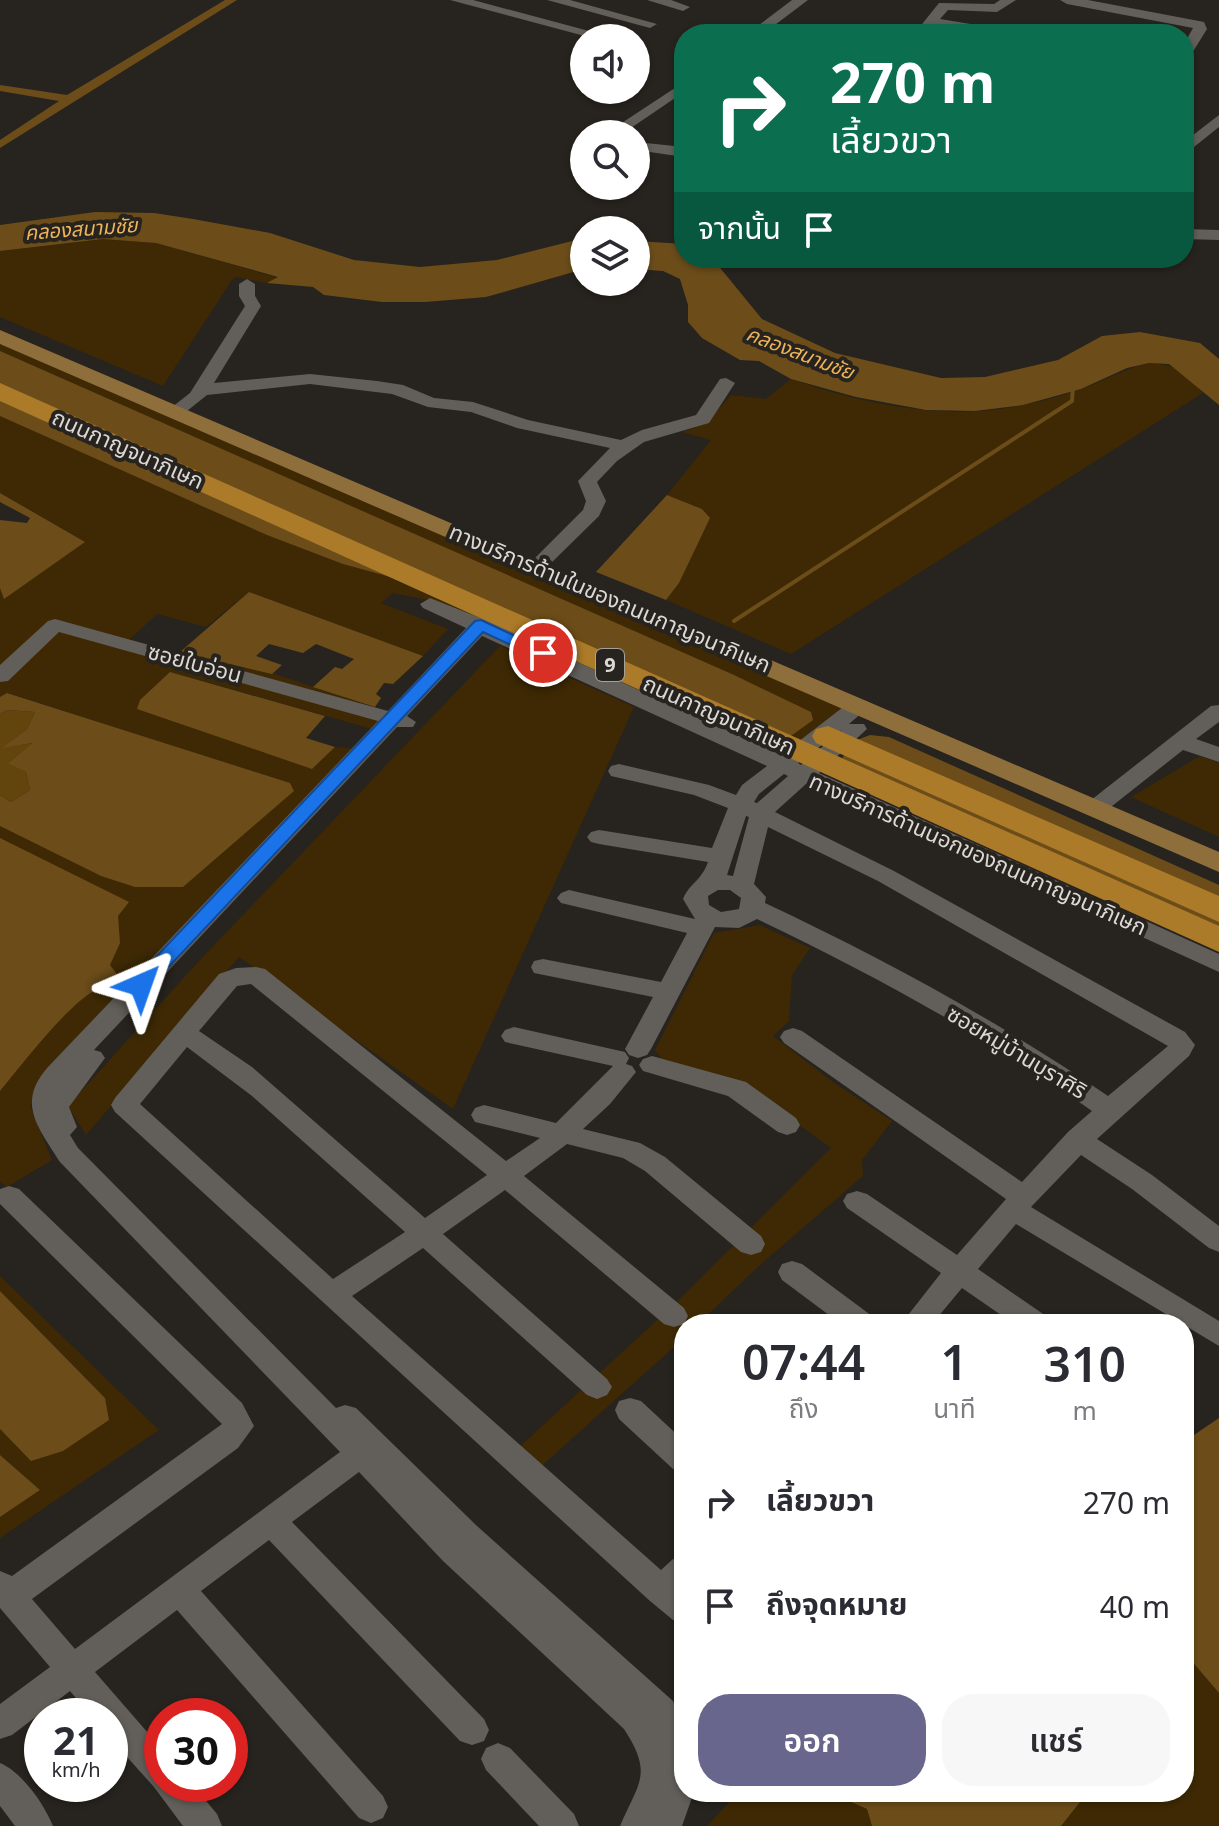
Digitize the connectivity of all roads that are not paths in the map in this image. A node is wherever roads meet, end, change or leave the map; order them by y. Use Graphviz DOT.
graph roads {
  1 [pos="457,0"];
  2 [pos="554,0"];
  3 [pos="636,0"];
  4 [pos="654,0"];
  5 [pos="801,0"];
  6 [pos="963,0"];
  7 [pos="1027,0"];
  8 [pos="1067,0"];
  9 [pos="1155,0"];
  10 [pos="485,3"];
  11 [pos="1003,4"];
  12 [pos="683,7"];
  13 [pos="1136,13"];
  14 [pos="610,14"];
  15 [pos="931,22"];
  16 [pos="592,24"];
  17 [pos="650,24"];
  18 [pos="768,24"];
  19 [pos="942,24"];
  20 [pos="996,24"];
  21 [pos="1194,24"];
  22 [pos="1194,24"];
  23 [pos="570,28"];
  24 [pos="1194,39"];
  25 [pos="674,93"];
  26 [pos="1219,119"];
  27 [pos="633,120"];
  28 [pos="1194,141"];
  29 [pos="650,148"];
  30 [pos="674,151"];
  31 [pos="1194,234"];
  32 [pos="1219,235"];
  33 [pos="247,284"];
  34 [pos="0,336"];
  35 [pos="0,369"];
  36 [pos="726,383"];
  37 [pos="201,390"];
  38 [pos="0,391"];
  39 [pos="176,411"];
  40 [pos="624,446"];
  41 [pos="537,566"];
  42 [pos="430,604"];
  43 [pos="487,628"];
  44 [pos="0,676"];
  45 [pos="867,709"];
  46 [pos="1219,711"];
  47 [pos="400,721"];
  48 [pos="1180,741"];
  49 [pos="1219,755"];
  50 [pos="793,769"];
  51 [pos="619,771"];
  52 [pos="750,809"];
  53 [pos="1094,809"];
  54 [pos="599,837"];
  55 [pos="719,856"];
  56 [pos="1219,863"];
  57 [pos="712,883"];
  58 [pos="748,896"];
  59 [pos="569,898"];
  60 [pos="1219,910"];
  61 [pos="705,924"];
  62 [pos="1219,940"];
  63 [pos="1219,964"];
  64 [pos="543,967"];
  65 [pos="668,992"];
  66 [pos="182,1033"];
  67 [pos="514,1036"];
  68 [pos="793,1037"];
  69 [pos="632,1061"];
  70 [pos="1109,1110"];
  71 [pos="484,1115"];
  72 [pos="787,1125"];
  73 [pos="562,1133"];
  74 [pos="1077,1139"];
  75 [pos="505,1175"];
  76 [pos="9,1196"];
  77 [pos="857,1201"];
  78 [pos="1018,1203"];
  79 [pos="425,1232"];
  80 [pos="1219,1241"];
  81 [pos="751,1244"];
  82 [pos="960,1271"];
  83 [pos="792,1272"];
  84 [pos="332,1294"];
  85 [pos="849,1314"];
  86 [pos="923,1314"];
  87 [pos="1022,1314"];
  88 [pos="1187,1314"];
  89 [pos="674,1316"];
  90 [pos="1194,1319"];
  91 [pos="1219,1335"];
  92 [pos="597,1387"];
  93 [pos="630,1410"];
  94 [pos="367,1449"];
  95 [pos="674,1451"];
  96 [pos="270,1520"];
  97 [pos="179,1589"];
  98 [pos="5,1590"];
  99 [pos="673,1601"];
  100 [pos="76,1670"];
  101 [pos="644,1712"];
  102 [pos="0,1724"];
  103 [pos="472,1730"];
  104 [pos="674,1740"];
  105 [pos="144,1752"];
  106 [pos="498,1759"];
  107 [pos="0,1779"];
  108 [pos="674,1800"];
  109 [pos="185,1802"];
  110 [pos="371,1807"];
  111 [pos="36,1826"];
  112 [pos="205,1826"];
  113 [pos="562,1826"];
  114 [pos="637,1826"];
  115 [pos="665,1826"];
  1 -- 10 [label="street"];
  2 -- 14 [label="street"];
  3 -- 14 [label="street"];
  4 -- 12 [label="street"];
  5 -- 18 [label="street"];
  6 -- 11 [label="street"];
  7 -- 20 [label="street"];
  8 -- 13 [label="street"];
  9 -- 13 [label="street"];
  10 -- 23 [label="street"];
  11 -- 15 [label="street"];
  13 -- 21 [label="street"];
  14 -- 16 [label="street"];
  14 -- 17 [label="street"];
  15 -- 19 [label="street"];
  22 -- 24 [label="street"];
  25 -- 27 [label="street"];
  26 -- 28 [label="street"];
  29 -- 30 [label="street"];
  31 -- 32 [label="street"];
  33 -- 37 [label="street"];
  34 -- 39 [label="main road, ทางบริการด้านในของถนนกาญจนาภิเษก"];
  35 -- 60 [label="highway, ถนนกาญจนาภิเษก / 9"];
  36 -- 40 [label="street"];
  37 -- 39 [label="street"];
  37 -- 40 [label="street"];
  38 -- 62 [label="highway, ถนนกาญจนาภิเษก / 9"];
  39 -- 41 [label="main road, ทางบริการด้านในของถนนกาญจนาภิเษก"];
  40 -- 41 [label="street"];
  41 -- 45 [label="main road, ทางบริการด้านในของถนนกาญจนาภิเษก"];
  42 -- 43 [label="street, ทางบริการด้านนอกของถนนกาญจนาภิเษก"];
  43 -- 47 [label="street"];
  43 -- 50 [label="street, ทางบริการด้านนอกของถนนกาญจนาภิเษก"];
  44 -- 47 [label="street, ซอยใบอ่อน"];
  45 -- 50 [label="street"];
  45 -- 53 [label="main road, ทางบริการด้านในของถนนกาญจนาภิเษก"];
  46 -- 48 [label="street"];
  47 -- 94 [label="street"];
  48 -- 49 [label="street"];
  48 -- 53 [label="street"];
  50 -- 52 [label="street"];
  50 -- 63 [label="street, ทางบริการด้านนอกของถนนกาญจนาภิเษก"];
  51 -- 52 [label="street"];
  52 -- 55 [label="street"];
  52 -- 58 [label="street"];
  52 -- 70 [label="street"];
  53 -- 56 [label="main road, ทางบริการด้านในของถนนกาญจนาภิเษก"];
  54 -- 55 [label="street"];
  55 -- 57 [label="street"];
  57 -- 58 [label="street, ซอยหมู่บ้านบุราศิริ"];
  57 -- 61 [label="street"];
  58 -- 61 [label="street"];
  58 -- 70 [label="street, ซอยหมู่บ้านบุราศิริ"];
  59 -- 61 [label="street"];
  61 -- 65 [label="street"];
  64 -- 65 [label="street"];
  65 -- 69 [label="street"];
  66 -- 75 [label="street"];
  66 -- 79 [label="street"];
  66 -- 84 [label="street"];
  67 -- 69 [label="street"];
  68 -- 78 [label="street"];
  69 -- 72 [label="street"];
  69 -- 73 [label="street"];
  70 -- 74 [label="street, ซอยหมู่บ้านบุราศิริ"];
  71 -- 73 [label="street"];
  73 -- 75 [label="street"];
  73 -- 81 [label="street"];
  74 -- 78 [label="street, ซอยหมู่บ้านบุราศิริ"];
  74 -- 80 [label="street"];
  75 -- 79 [label="street"];
  75 -- 89 [label="street"];
  76 -- 98 [label="street"];
  77 -- 82 [label="street"];
  78 -- 82 [label="street, ซอยหมู่บ้านบุราศิริ"];
  78 -- 88 [label="street"];
  79 -- 84 [label="street"];
  79 -- 92 [label="street"];
  82 -- 86 [label="street, ซอยหมู่บ้านบุราศิริ"];
  82 -- 87 [label="street"];
  83 -- 85 [label="street"];
  84 -- 99 [label="street"];
  90 -- 91 [label="street"];
  93 -- 95 [label="street"];
  94 -- 96 [label="street"];
  94 -- 101 [label="street"];
  96 -- 97 [label="street"];
  96 -- 103 [label="street"];
  97 -- 100 [label="street"];
  97 -- 110 [label="street"];
  98 -- 100 [label="street"];
  100 -- 102 [label="street"];
  100 -- 105 [label="street"];
  101 -- 104 [label="street"];
  101 -- 114 [label="street"];
  106 -- 113 [label="street"];
  107 -- 111 [label="street"];
  108 -- 115 [label="street"];
  109 -- 112 [label="street"];
}
